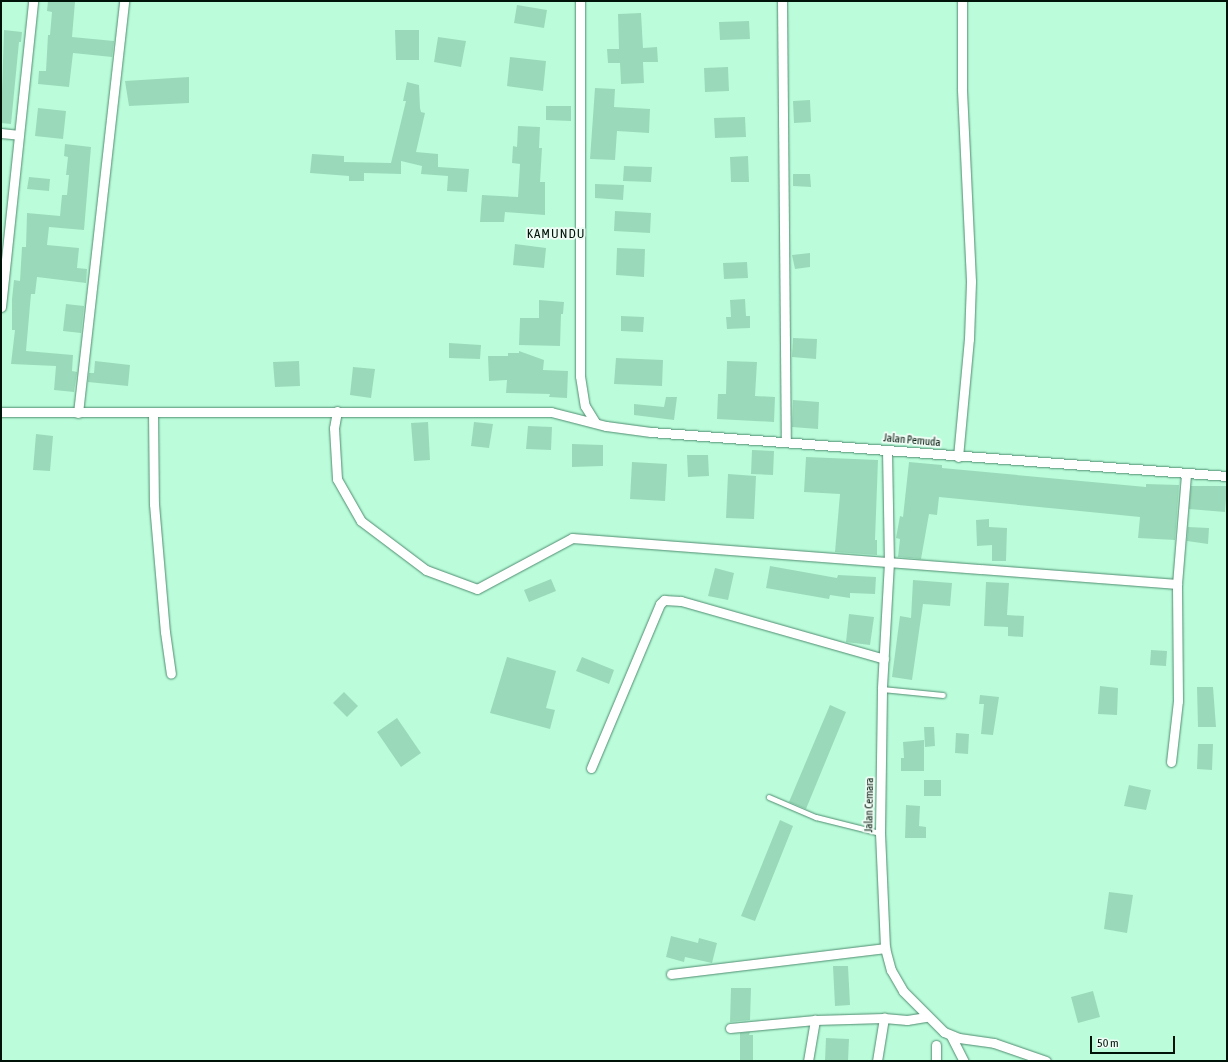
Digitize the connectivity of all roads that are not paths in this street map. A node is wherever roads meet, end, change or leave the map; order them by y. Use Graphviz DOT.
graph roads {
  1 [pos="33,1"];
  2 [pos="124,1"];
  3 [pos="580,1"];
  4 [pos="782,1"];
  5 [pos="962,1"];
  6 [pos="1,133"];
  7 [pos="20,135"];
  8 [pos="1,307"];
  9 [pos="337,411"];
  10 [pos="1,412"];
  11 [pos="78,412"];
  12 [pos="153,412"];
  13 [pos="595,422"];
  14 [pos="786,441"];
  15 [pos="887,450"];
  16 [pos="958,457"];
  17 [pos="1186,474"];
  18 [pos="1227,476"];
  19 [pos="888,562"];
  20 [pos="1177,584"];
  21 [pos="884,659"];
  22 [pos="171,674"];
  23 [pos="882,689"];
  24 [pos="943,695"];
  25 [pos="1171,762"];
  26 [pos="591,768"];
  27 [pos="769,797"];
  28 [pos="880,833"];
  29 [pos="885,948"];
  30 [pos="671,974"];
  31 [pos="927,1017"];
  32 [pos="884,1018"];
  33 [pos="815,1020"];
  34 [pos="730,1028"];
  35 [pos="951,1036"];
  36 [pos="936,1045"];
  37 [pos="878,1060"];
  38 [pos="808,1061"];
  39 [pos="887,1061"];
  40 [pos="936,1061"];
  41 [pos="964,1061"];
  42 [pos="1046,1061"];
  1 -- 7 [label="street"];
  2 -- 11 [label="street"];
  3 -- 13 [label="street"];
  4 -- 14 [label="street"];
  5 -- 16 [label="street"];
  6 -- 7 [label="street"];
  7 -- 8 [label="street"];
  9 -- 12 [label="street, Jalan Pemuda"];
  9 -- 13 [label="street, Jalan Pemuda"];
  9 -- 19 [label="street"];
  10 -- 11 [label="street, Jalan Pemuda"];
  11 -- 12 [label="street, Jalan Pemuda"];
  12 -- 22 [label="street"];
  13 -- 14 [label="street, Jalan Pemuda"];
  14 -- 15 [label="street, Jalan Pemuda"];
  15 -- 16 [label="street, Jalan Pemuda"];
  15 -- 19 [label="street, Jalan Cemara"];
  16 -- 17 [label="street, Jalan Pemuda"];
  17 -- 18 [label="street, Jalan Pemuda"];
  17 -- 20 [label="street"];
  19 -- 20 [label="street"];
  19 -- 21 [label="street, Jalan Cemara"];
  20 -- 25 [label="street"];
  21 -- 23 [label="street, Jalan Cemara"];
  21 -- 26 [label="street"];
  23 -- 24 [label="lane"];
  23 -- 28 [label="street, Jalan Cemara"];
  27 -- 28 [label="lane"];
  28 -- 29 [label="street, Jalan Cemara"];
  29 -- 30 [label="street"];
  29 -- 31 [label="street, Jalan Cemara"];
  31 -- 32 [label="street"];
  31 -- 35 [label="street, Jalan Cemara"];
  32 -- 33 [label="street"];
  32 -- 37 [label="street"];
  33 -- 34 [label="street"];
  33 -- 38 [label="street"];
  35 -- 41 [label="street"];
  35 -- 42 [label="street, Jalan Cemara"];
  36 -- 40 [label="street"];
  37 -- 39 [label="street"];
}
